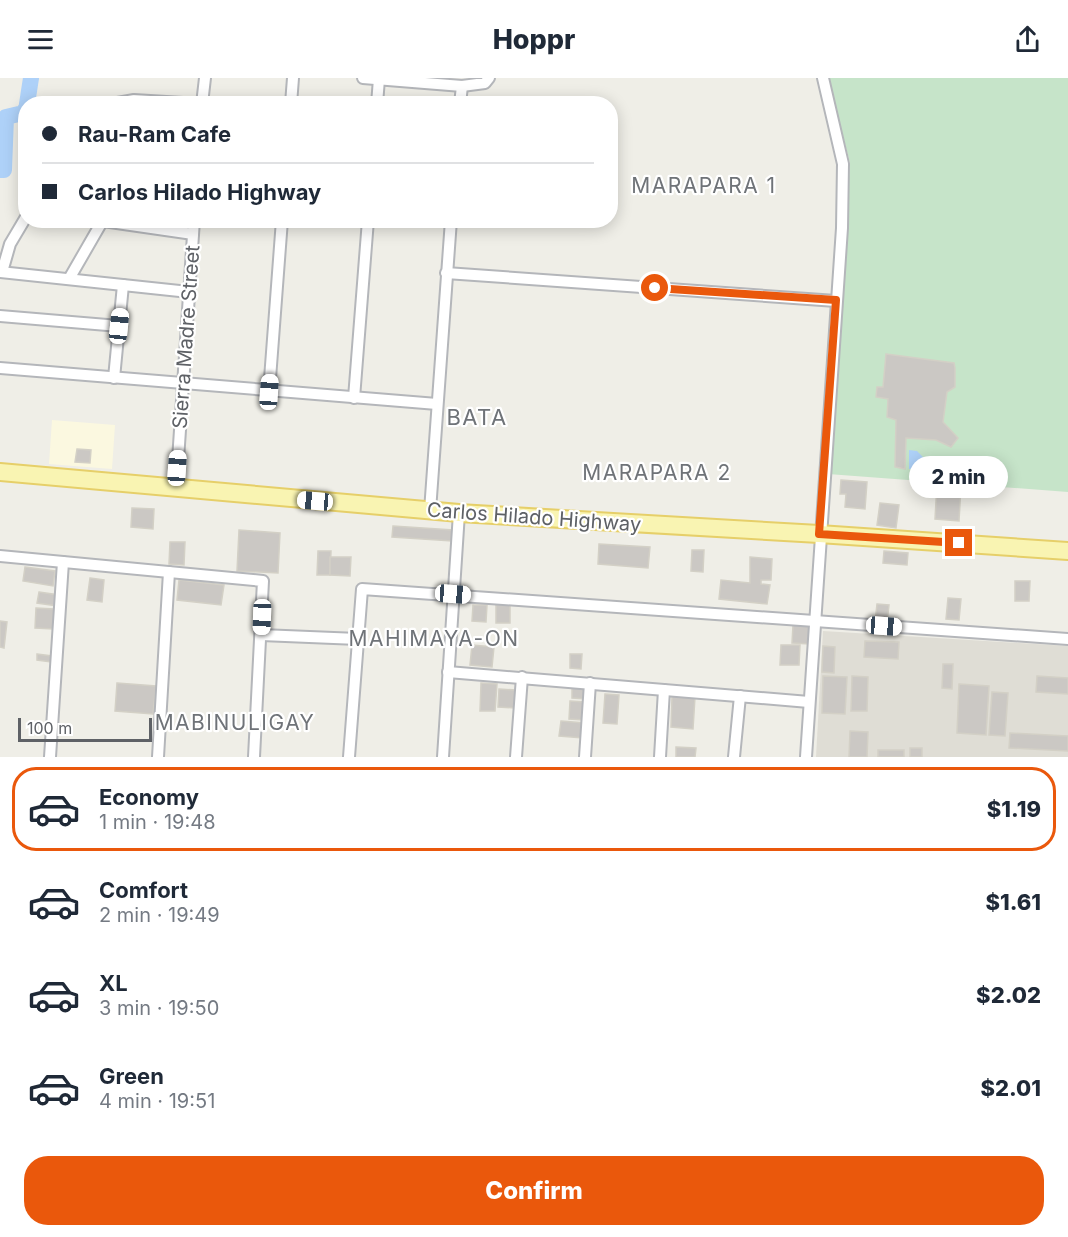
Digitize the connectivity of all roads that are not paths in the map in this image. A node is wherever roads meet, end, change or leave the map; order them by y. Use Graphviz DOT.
graph roads {
  1 [pos="205,78"];
  2 [pos="293,78"];
  3 [pos="363,78"];
  4 [pos="489,78"];
  5 [pos="823,78"];
  6 [pos="379,80"];
  7 [pos="462,86"];
  8 [pos="202,96"];
  9 [pos="292,96"];
  10 [pos="378,96"];
  11 [pos="461,96"];
  12 [pos="19,228"];
  13 [pos="99,228"];
  14 [pos="151,228"];
  15 [pos="193,228"];
  16 [pos="281,228"];
  17 [pos="367,228"];
  18 [pos="450,228"];
  19 [pos="193,234"];
  20 [pos="1,272"];
  21 [pos="446,273"];
  22 [pos="69,279"];
  23 [pos="123,285"];
  24 [pos="189,292"];
  25 [pos="836,300"];
  26 [pos="0,316"];
  27 [pos="119,326"];
  28 [pos="0,368"];
  29 [pos="114,378"];
  30 [pos="183,383"];
  31 [pos="269,392"];
  32 [pos="354,398"];
  33 [pos="437,404"];
  34 [pos="0,472"];
  35 [pos="176,490"];
  36 [pos="430,511"];
  37 [pos="459,513"];
  38 [pos="819,534"];
  39 [pos="1068,551"];
  40 [pos="0,556"];
  41 [pos="63,562"];
  42 [pos="169,572"];
  43 [pos="453,594"];
  44 [pos="815,621"];
  45 [pos="261,635"];
  46 [pos="358,639"];
  47 [pos="1068,639"];
  48 [pos="448,672"];
  49 [pos="522,677"];
  50 [pos="590,683"];
  51 [pos="664,690"];
  52 [pos="740,696"];
  53 [pos="809,702"];
  54 [pos="50,757"];
  55 [pos="158,757"];
  56 [pos="254,757"];
  57 [pos="349,757"];
  58 [pos="443,757"];
  59 [pos="516,757"];
  60 [pos="585,757"];
  61 [pos="660,757"];
  62 [pos="734,757"];
  63 [pos="806,757"];
  1 -- 8 [label="street"];
  2 -- 9 [label="street"];
  3 -- 6 [label="street"];
  4 -- 7 [label="street"];
  5 -- 25 [label="street"];
  6 -- 7 [label="street"];
  6 -- 10 [label="street"];
  7 -- 11 [label="street"];
  12 -- 20 [label="street"];
  13 -- 22 [label="street"];
  14 -- 19 [label="street"];
  15 -- 19 [label="street, Sierra Madre Street"];
  16 -- 31 [label="street"];
  17 -- 32 [label="street"];
  18 -- 21 [label="street"];
  19 -- 24 [label="street, Sierra Madre Street"];
  20 -- 22 [label="street"];
  21 -- 25 [label="street"];
  21 -- 33 [label="street"];
  22 -- 23 [label="street"];
  23 -- 24 [label="street"];
  23 -- 27 [label="street"];
  24 -- 30 [label="street, Sierra Madre Street"];
  25 -- 38 [label="street"];
  26 -- 27 [label="street"];
  27 -- 29 [label="street"];
  28 -- 29 [label="street"];
  29 -- 30 [label="street"];
  30 -- 31 [label="street"];
  30 -- 35 [label="street, Sierra Madre Street"];
  31 -- 32 [label="street"];
  32 -- 33 [label="street"];
  33 -- 36 [label="street"];
  34 -- 35 [label="main road, Carlos Hilado Highway"];
  35 -- 36 [label="main road, Carlos Hilado Highway"];
  36 -- 37 [label="main road, Carlos Hilado Highway"];
  37 -- 38 [label="main road, Carlos Hilado Highway"];
  37 -- 43 [label="street"];
  38 -- 39 [label="main road, Carlos Hilado Highway"];
  38 -- 44 [label="street"];
  40 -- 41 [label="street"];
  41 -- 42 [label="street"];
  41 -- 54 [label="street"];
  42 -- 45 [label="street"];
  42 -- 55 [label="street"];
  43 -- 44 [label="street"];
  43 -- 46 [label="street"];
  43 -- 48 [label="street"];
  44 -- 47 [label="street"];
  44 -- 53 [label="street"];
  45 -- 46 [label="street"];
  45 -- 56 [label="street"];
  46 -- 57 [label="street"];
  48 -- 49 [label="street"];
  48 -- 58 [label="street"];
  49 -- 50 [label="street"];
  49 -- 59 [label="street"];
  50 -- 51 [label="street"];
  50 -- 60 [label="street"];
  51 -- 52 [label="street"];
  51 -- 61 [label="street"];
  52 -- 53 [label="street"];
  52 -- 62 [label="street"];
  53 -- 63 [label="street"];
}
